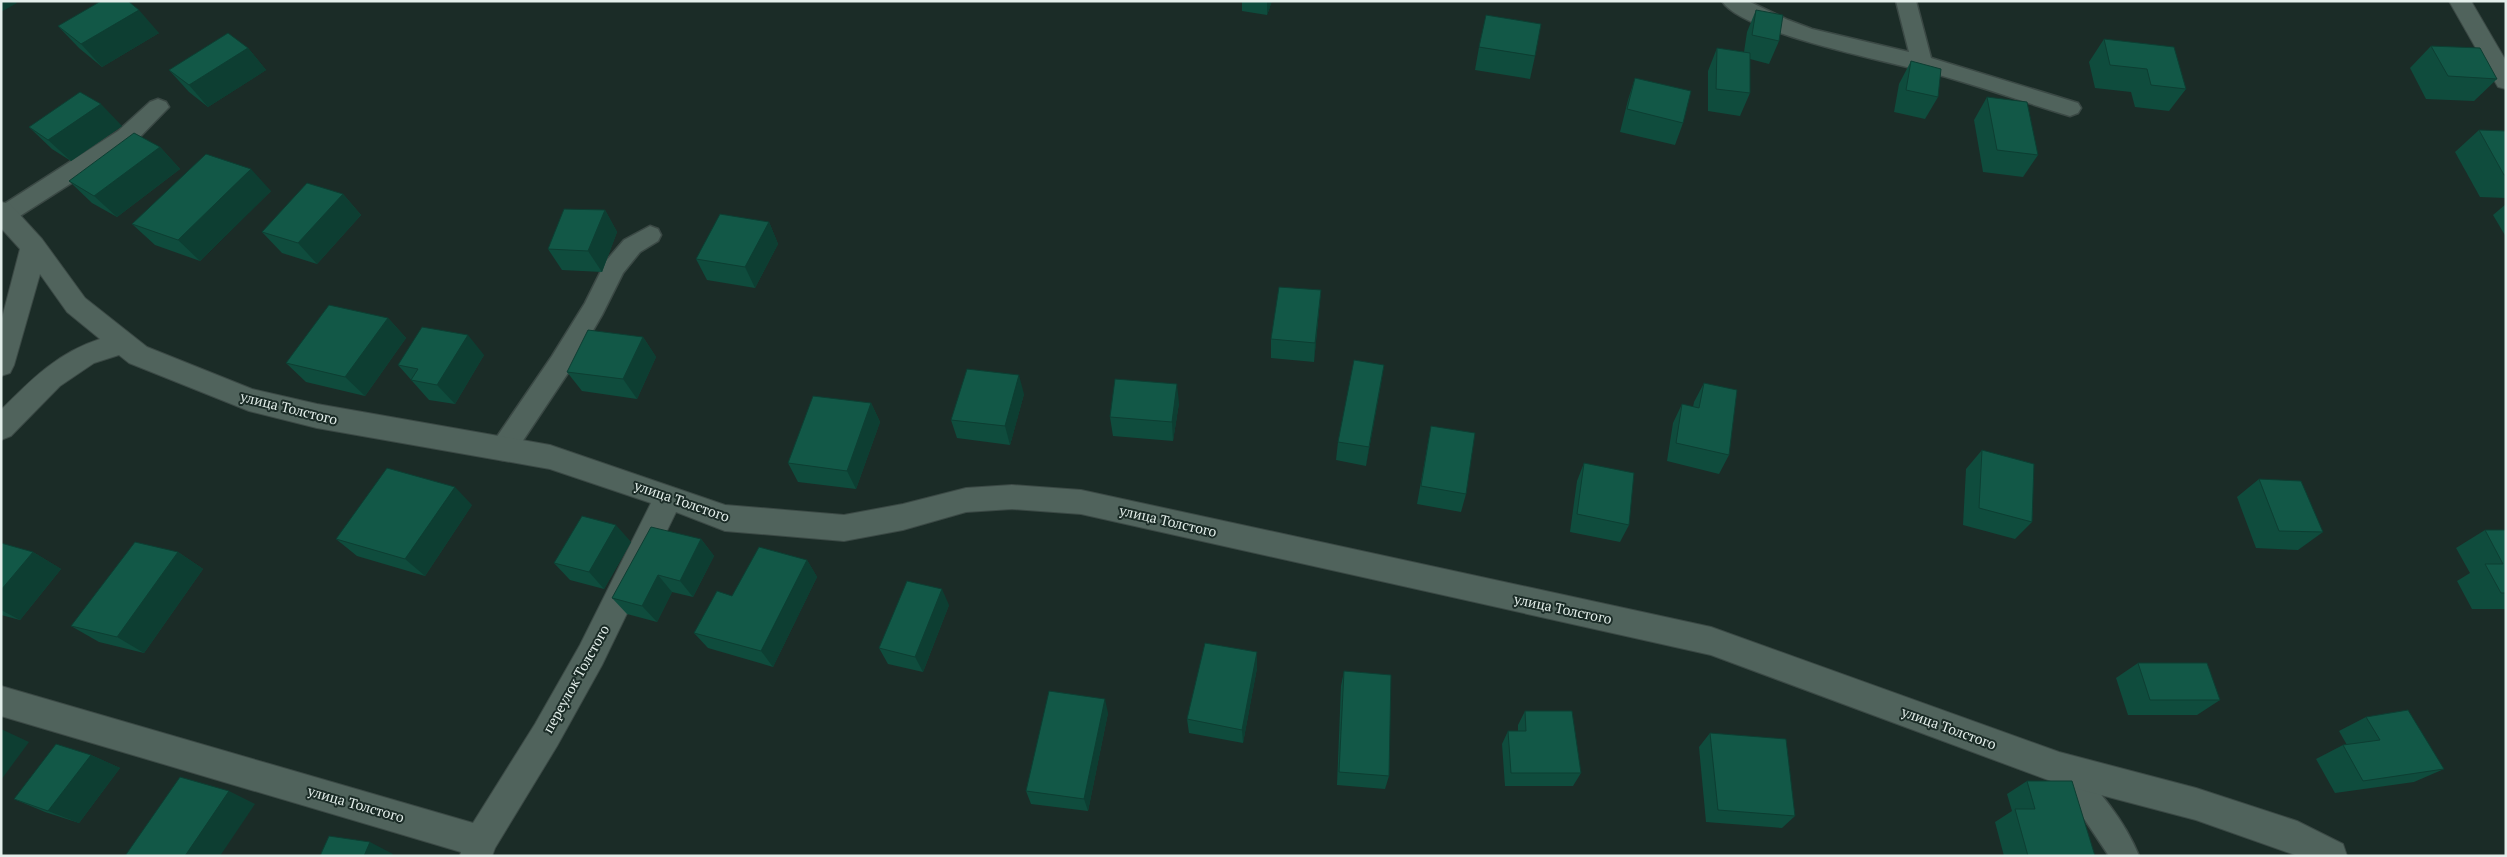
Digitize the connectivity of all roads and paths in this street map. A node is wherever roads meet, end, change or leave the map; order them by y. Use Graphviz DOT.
graph roads {
  1 [pos="1732,1"];
  2 [pos="1906,1"];
  3 [pos="2460,1"];
  4 [pos="1922,63"];
  5 [pos="2506,81"];
  6 [pos="158,107"];
  7 [pos="2070,108"];
  8 [pos="3,213"];
  9 [pos="650,235"];
  10 [pos="33,246"];
  11 [pos="123,343"];
  12 [pos="1,365"];
  13 [pos="1,428"];
  14 [pos="503,449"];
  15 [pos="669,497"];
  16 [pos="1,701"];
  17 [pos="2059,768"];
  18 [pos="478,848"];
  19 [pos="2124,856"];
  20 [pos="2331,856"];
  1 -- 4 [label="lane"];
  2 -- 4 [label="lane"];
  3 -- 5 [label="street"];
  4 -- 7 [label="lane"];
  6 -- 8 [label="lane"];
  8 -- 10 [label="street, улица Толстого"];
  9 -- 14 [label="lane"];
  10 -- 11 [label="street, улица Толстого"];
  10 -- 12 [label="street"];
  11 -- 13 [label="street"];
  11 -- 14 [label="street, улица Толстого"];
  14 -- 15 [label="street, улица Толстого"];
  15 -- 17 [label="street, улица Толстого"];
  15 -- 18 [label="street, переулок Толстого"];
  16 -- 18 [label="street, улица Толстого"];
  17 -- 19 [label="lane"];
  17 -- 20 [label="street, улица Толстого"];
}
